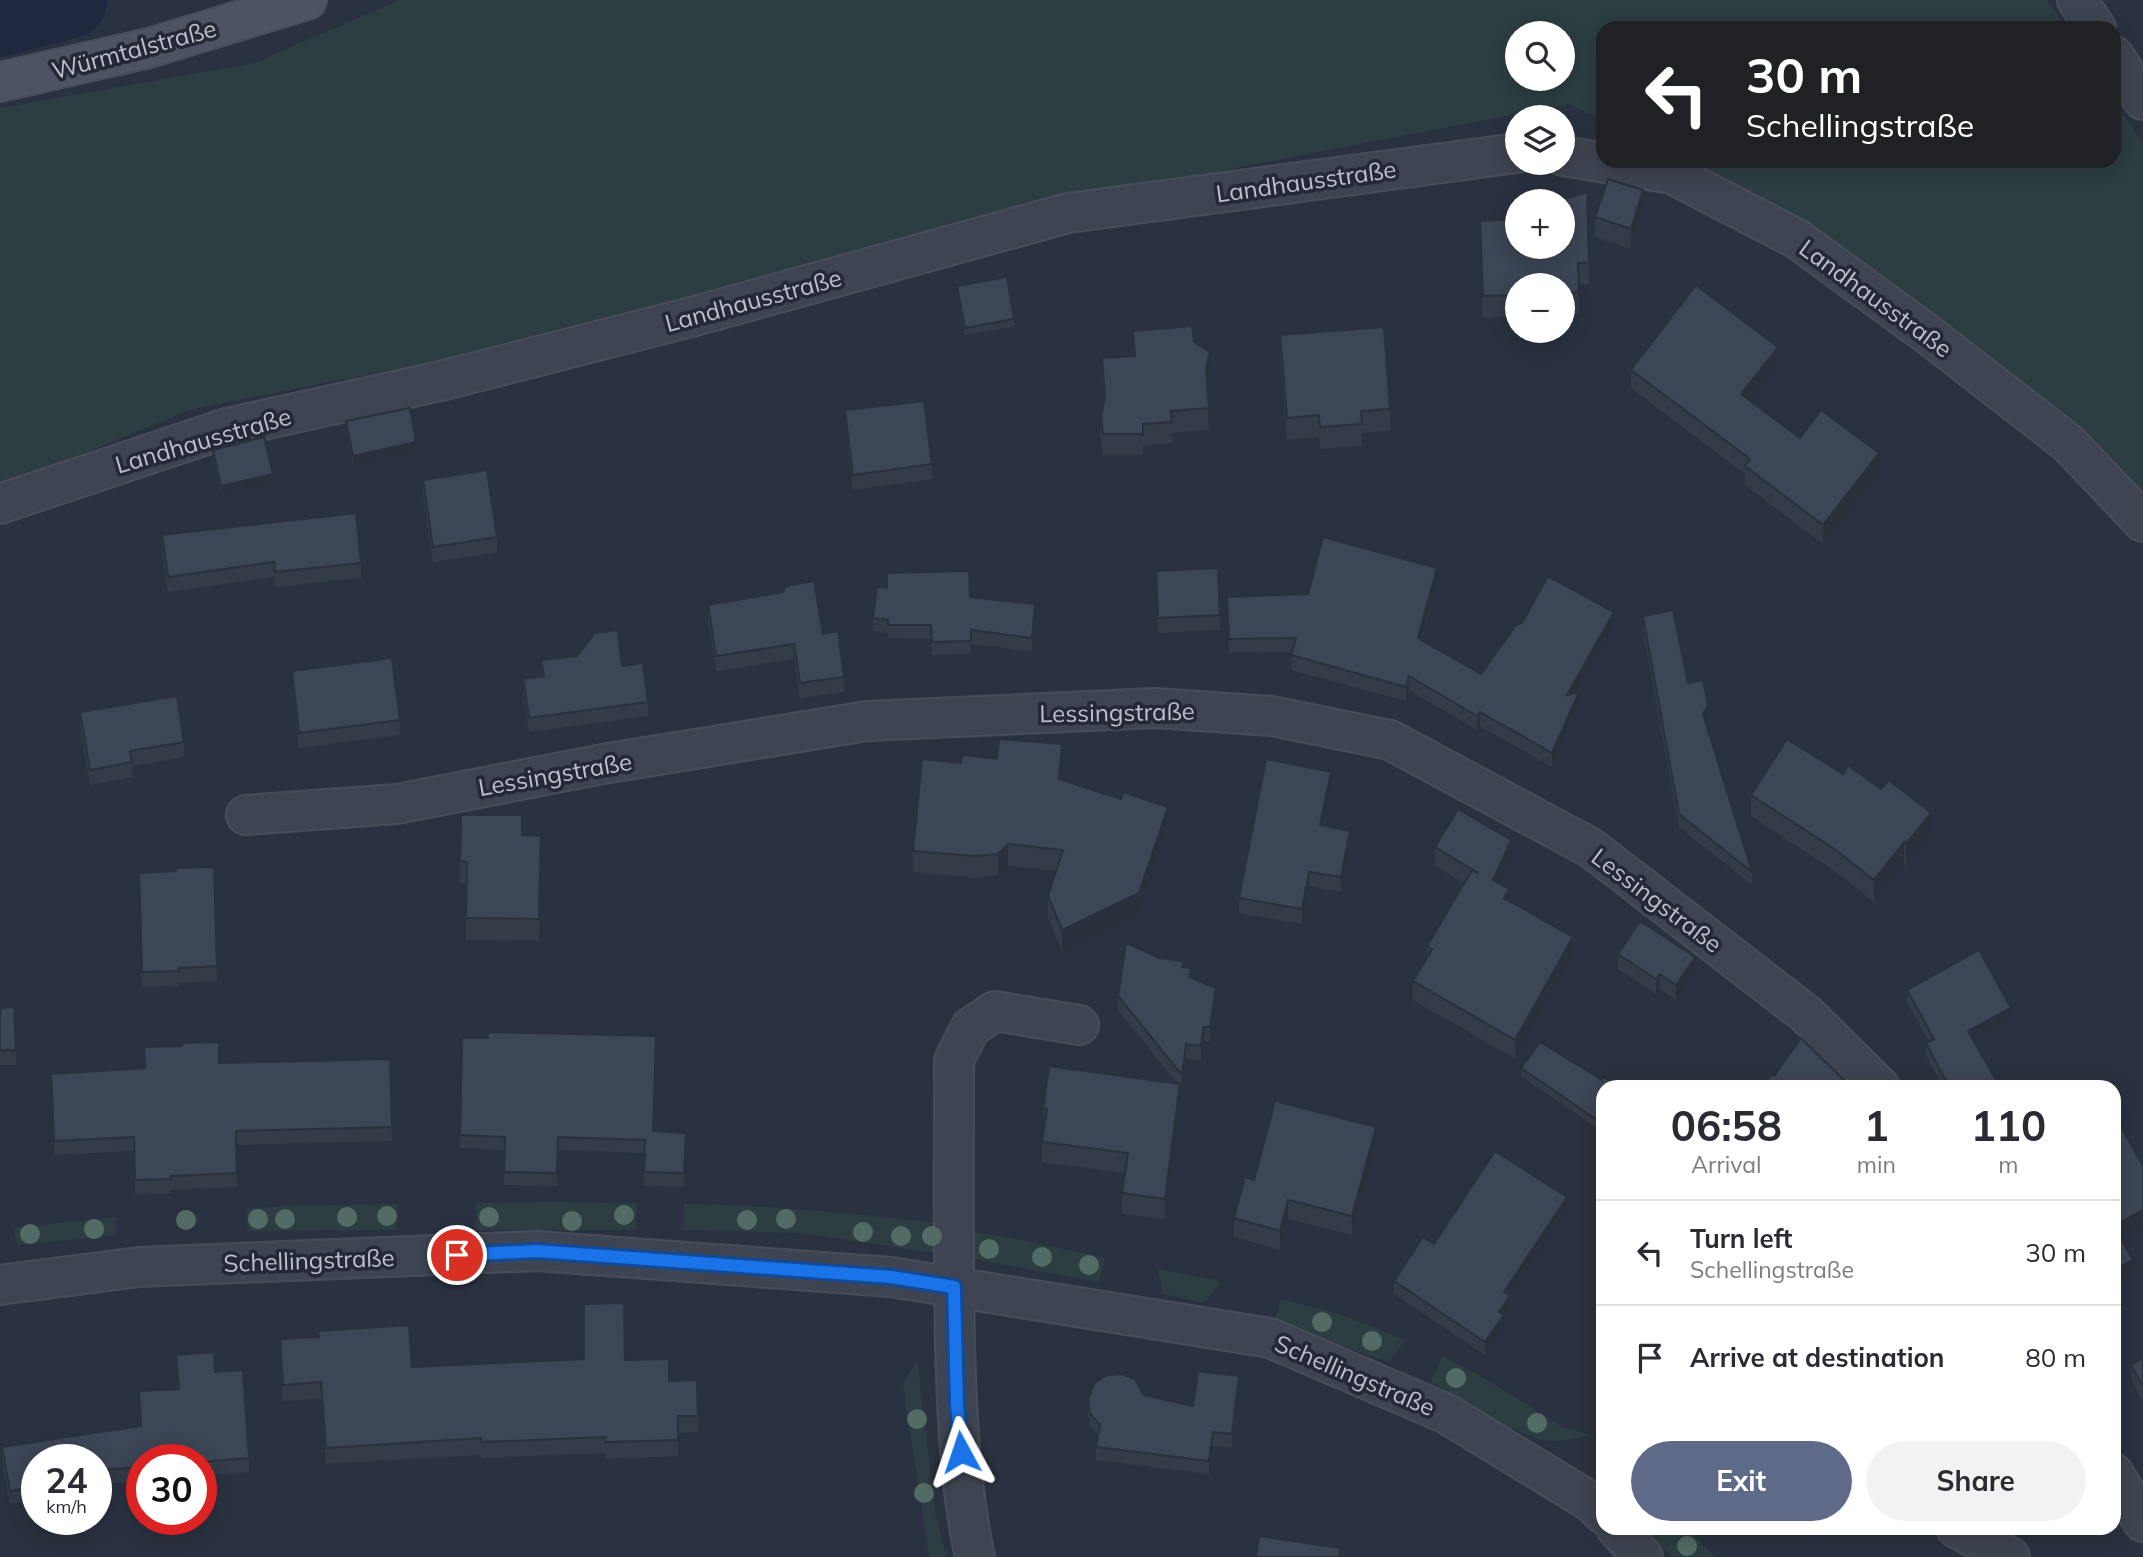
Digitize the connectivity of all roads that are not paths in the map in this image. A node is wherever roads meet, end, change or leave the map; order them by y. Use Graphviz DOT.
graph roads {
  1 [pos="307,0"];
  2 [pos="2077,0"];
  3 [pos="2091,21"];
  4 [pos="2121,67"];
  5 [pos="0,82"];
  6 [pos="2143,100"];
  7 [pos="1505,155"];
  8 [pos="1575,158"];
  9 [pos="1596,161"];
  10 [pos="1636,168"];
  11 [pos="0,504"];
  12 [pos="2143,522"];
  13 [pos="246,815"];
  14 [pos="1079,1025"];
  15 [pos="1873,1080"];
  16 [pos="0,1285"];
  17 [pos="954,1287"];
  18 [pos="2121,1486"];
  19 [pos="1596,1504"];
  20 [pos="2143,1522"];
  21 [pos="1625,1535"];
  22 [pos="1969,1535"];
  23 [pos="975,1557"];
  24 [pos="1643,1557"];
  25 [pos="2010,1557"];
  1 -- 5 [label="main road, Würmtalstraße"];
  2 -- 3 [label="street"];
  4 -- 6 [label="street"];
  7 -- 11 [label="street, Landhausstraße"];
  8 -- 9 [label="street, Landhausstraße"];
  10 -- 12 [label="street, Landhausstraße"];
  13 -- 15 [label="street, Lessingstraße"];
  14 -- 17 [label="street"];
  16 -- 17 [label="street, Schellingstraße"];
  17 -- 19 [label="street, Schellingstraße"];
  17 -- 23 [label="street"];
  18 -- 20 [label="street"];
  21 -- 24 [label="street, Schellingstraße"];
  22 -- 25 [label="street"];
}
